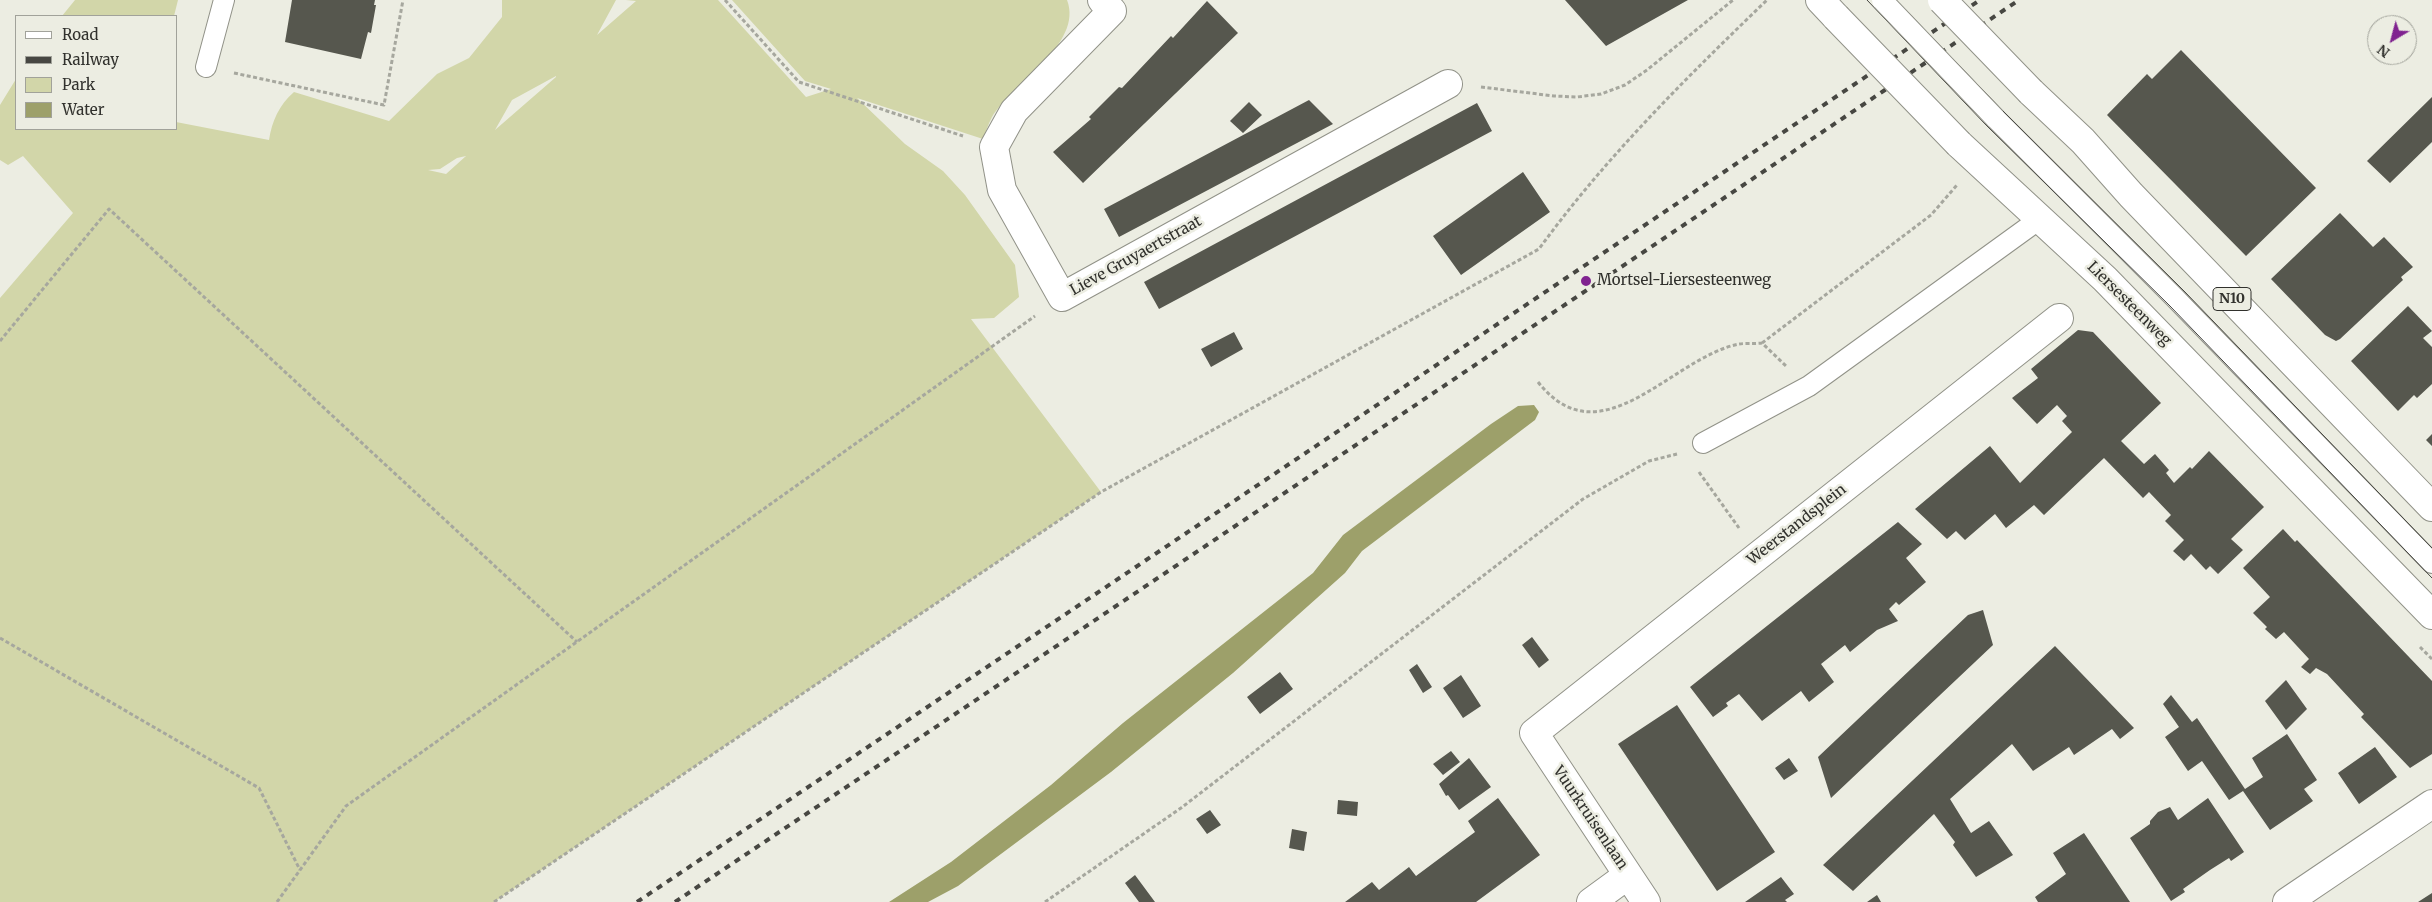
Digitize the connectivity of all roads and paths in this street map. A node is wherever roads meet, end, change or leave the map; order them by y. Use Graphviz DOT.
graph roads {
  1 [pos="224,0"];
  2 [pos="403,0"];
  3 [pos="725,0"];
  4 [pos="1102,0"];
  5 [pos="1733,0"];
  6 [pos="1767,0"];
  7 [pos="1882,0"];
  8 [pos="1942,0"];
  9 [pos="1828,9"];
  10 [pos="206,67"];
  11 [pos="1448,84"];
  12 [pos="994,146"];
  13 [pos="1963,179"];
  14 [pos="2041,218"];
  15 [pos="1062,297"];
  16 [pos="2059,318"];
  17 [pos="0,341"];
  18 [pos="1762,343"];
  19 [pos="1538,382"];
  20 [pos="1809,386"];
  21 [pos="1703,443"];
  22 [pos="1685,452"];
  23 [pos="2432,507"];
  24 [pos="1758,555"];
  25 [pos="2432,563"];
  26 [pos="2432,615"];
  27 [pos="0,638"];
  28 [pos="576,642"];
  29 [pos="1534,734"];
  30 [pos="2432,804"];
  31 [pos="300,870"];
  32 [pos="1628,875"];
  33 [pos="277,902"];
  34 [pos="494,902"];
  35 [pos="1045,902"];
  36 [pos="1590,902"];
  37 [pos="1646,902"];
  38 [pos="2288,902"];
  1 -- 10 [label="lane"];
  2 -- 10 [label="path"];
  3 -- 12 [label="path"];
  4 -- 12 [label="street"];
  5 -- 11 [label="path"];
  6 -- 34 [label="path"];
  7 -- 25 [label="lane, bridge"];
  8 -- 23 [label="street, N10, bridge"];
  9 -- 14 [label="street, Liersesteenweg, bridge"];
  11 -- 15 [label="street, Lieve Gruyaertstraat"];
  12 -- 15 [label="street, Lieve Gruyaertstraat"];
  13 -- 18 [label="path"];
  14 -- 20 [label="lane"];
  14 -- 26 [label="street, Liersesteenweg"];
  15 -- 28 [label="path"];
  16 -- 24 [label="street, Weerstandsplein"];
  17 -- 28 [label="path"];
  18 -- 19 [label="path"];
  18 -- 20 [label="path"];
  20 -- 21 [label="lane"];
  21 -- 22 [label="path"];
  22 -- 24 [label="path"];
  22 -- 35 [label="path"];
  24 -- 29 [label="street, Weerstandsplein"];
  27 -- 31 [label="path"];
  28 -- 31 [label="path"];
  29 -- 32 [label="street, Vuurkruisenlaan"];
  30 -- 38 [label="street"];
  31 -- 33 [label="path"];
  32 -- 36 [label="street"];
  32 -- 37 [label="street, Vuurkruisenlaan"];
}
